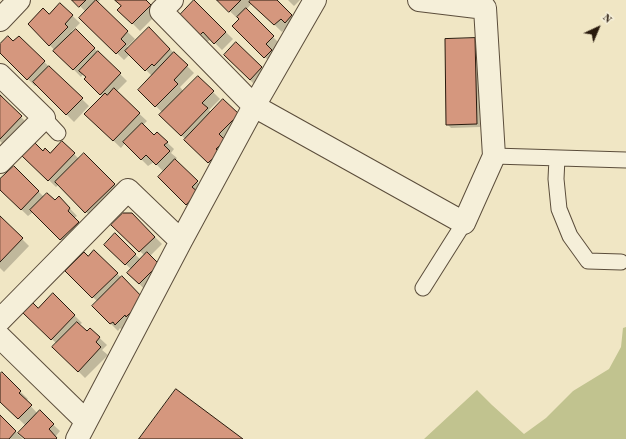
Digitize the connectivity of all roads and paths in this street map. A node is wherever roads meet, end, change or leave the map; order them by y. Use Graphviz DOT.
graph roads {
  1 [pos="19,0"];
  2 [pos="172,0"];
  3 [pos="315,0"];
  4 [pos="419,0"];
  5 [pos="485,4"];
  6 [pos="0,20"];
  7 [pos="0,75"];
  8 [pos="254,106"];
  9 [pos="494,156"];
  10 [pos="557,158"];
  11 [pos="626,160"];
  12 [pos="0,162"];
  13 [pos="464,223"];
  14 [pos="181,241"];
  15 [pos="622,262"];
  16 [pos="423,288"];
  17 [pos="0,320"];
  18 [pos="2,342"];
  19 [pos="81,430"];
  1 -- 6 [label="street"];
  2 -- 8 [label="street"];
  3 -- 8 [label="street"];
  4 -- 5 [label="street"];
  5 -- 9 [label="street"];
  7 -- 12 [label="street"];
  8 -- 13 [label="street"];
  8 -- 14 [label="street"];
  9 -- 10 [label="lane"];
  9 -- 13 [label="street"];
  10 -- 11 [label="lane"];
  10 -- 15 [label="lane"];
  13 -- 16 [label="lane"];
  14 -- 17 [label="street"];
  14 -- 19 [label="street"];
  18 -- 19 [label="street"];
}
